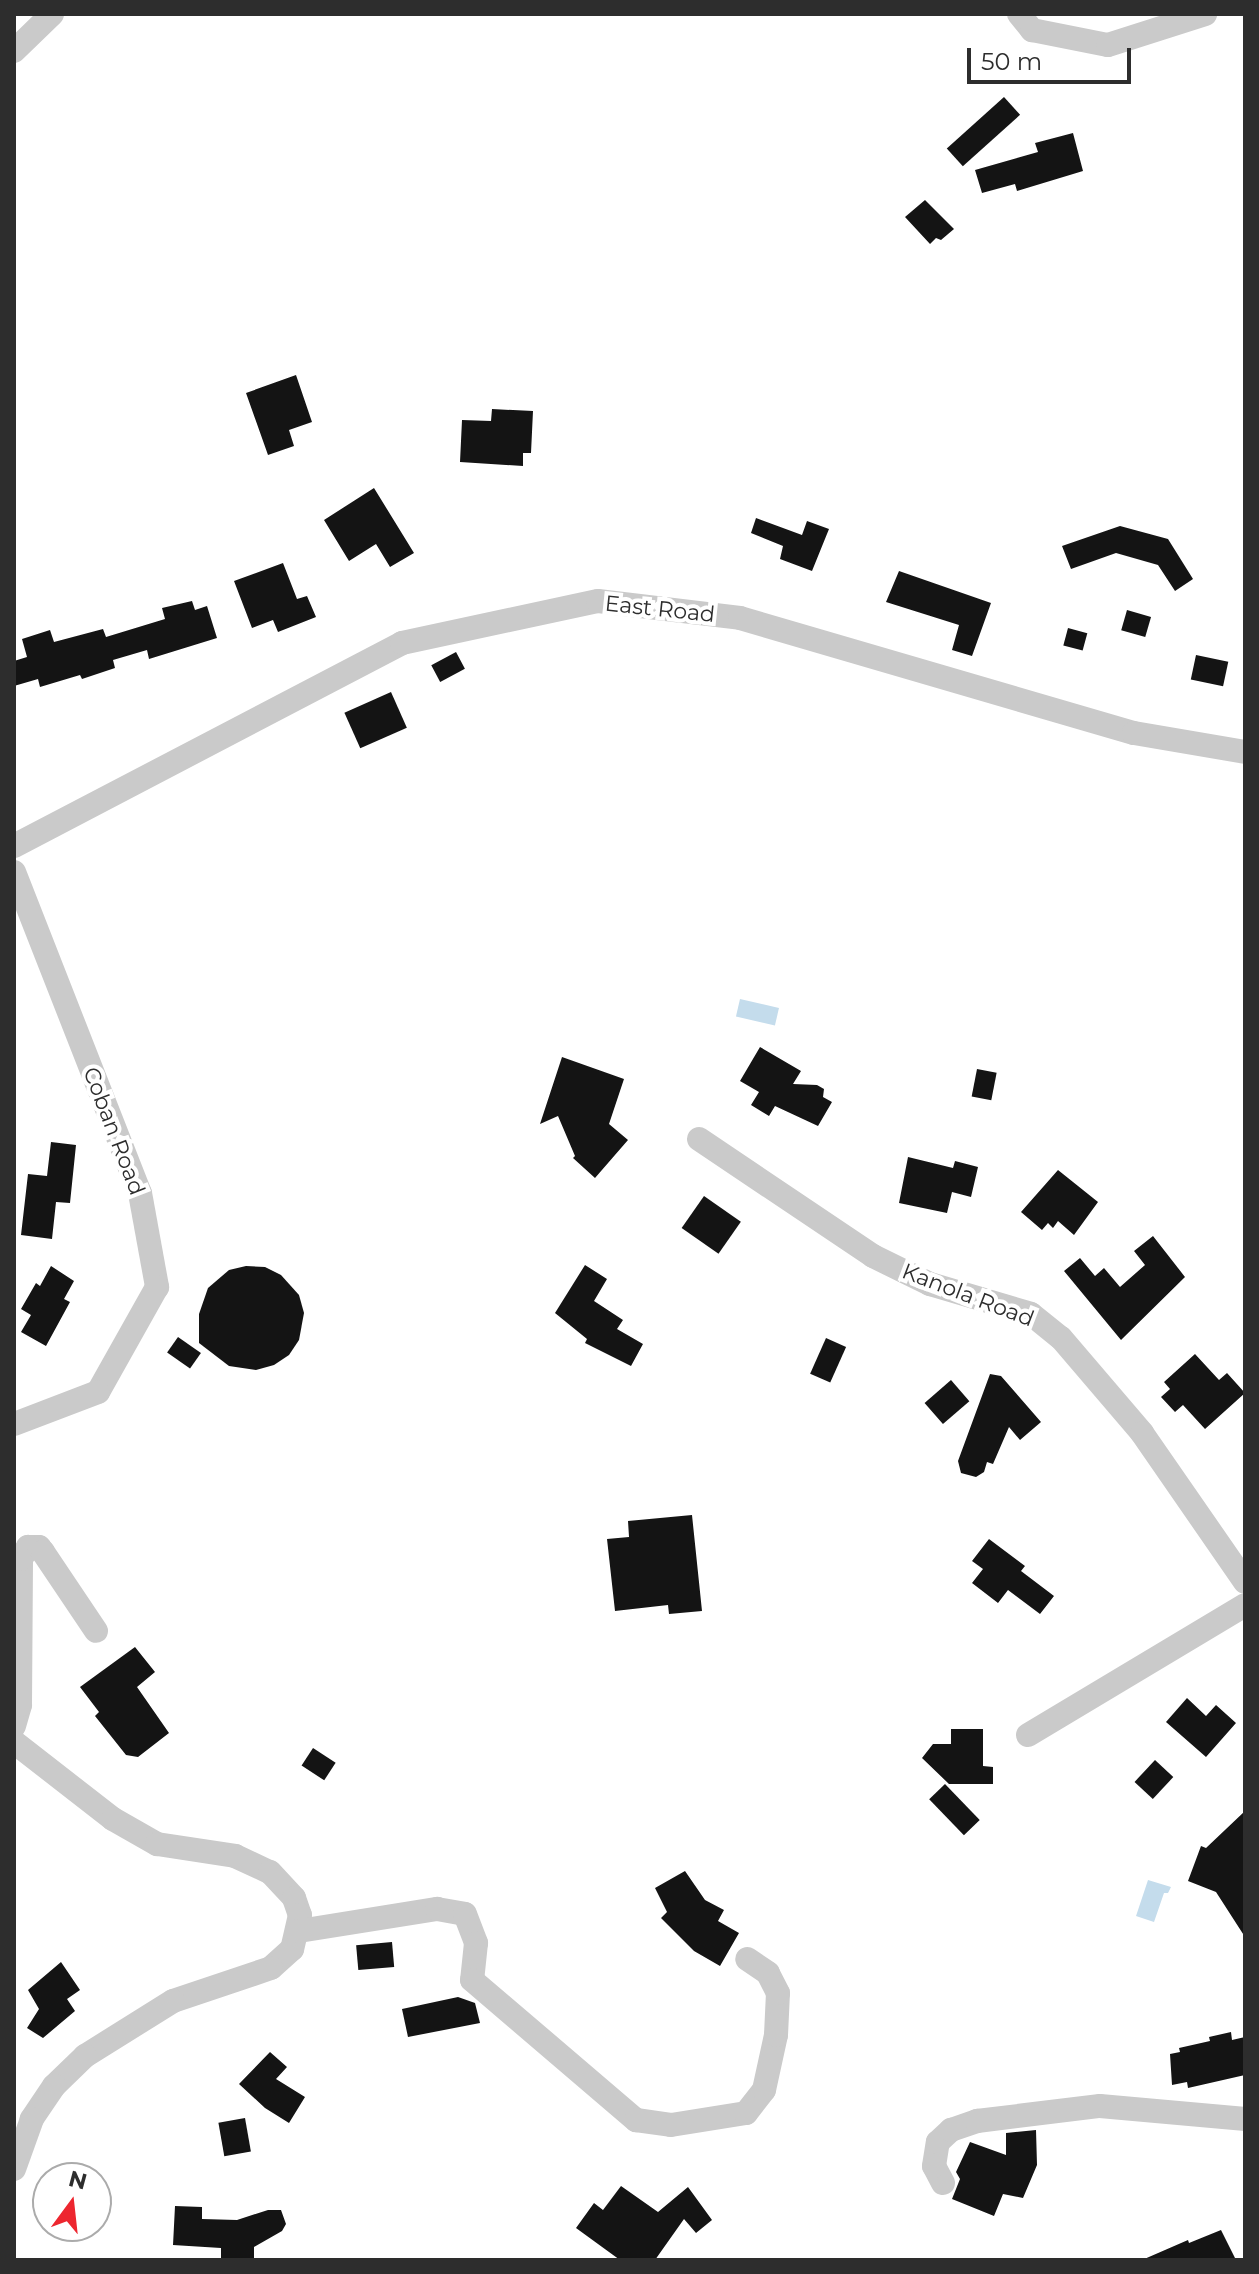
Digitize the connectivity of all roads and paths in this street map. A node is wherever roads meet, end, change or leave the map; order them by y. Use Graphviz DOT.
graph roads {
  1 [pos="52,14"];
  2 [pos="1019,14"];
  3 [pos="1205,14"];
  4 [pos="14,51"];
  5 [pos="1245,752"];
  6 [pos="14,846"];
  7 [pos="14,872"];
  8 [pos="699,1139"];
  9 [pos="14,1424"];
  10 [pos="1245,1582"];
  11 [pos="1245,1605"];
  12 [pos="96,1631"];
  13 [pos="14,1726"];
  14 [pos="1028,1735"];
  15 [pos="14,1742"];
  16 [pos="299,1931"];
  17 [pos="747,1959"];
  18 [pos="1245,2119"];
  19 [pos="14,2169"];
  20 [pos="943,2183"];
  1 -- 4 [label="street"];
  2 -- 3 [label="street"];
  5 -- 6 [label="street, East Road"];
  7 -- 9 [label="street, Coban Road"];
  8 -- 10 [label="street, Kanola Road"];
  11 -- 14 [label="street"];
  12 -- 13 [label="street"];
  15 -- 16 [label="street"];
  16 -- 17 [label="street"];
  16 -- 19 [label="street"];
  18 -- 20 [label="street"];
}
